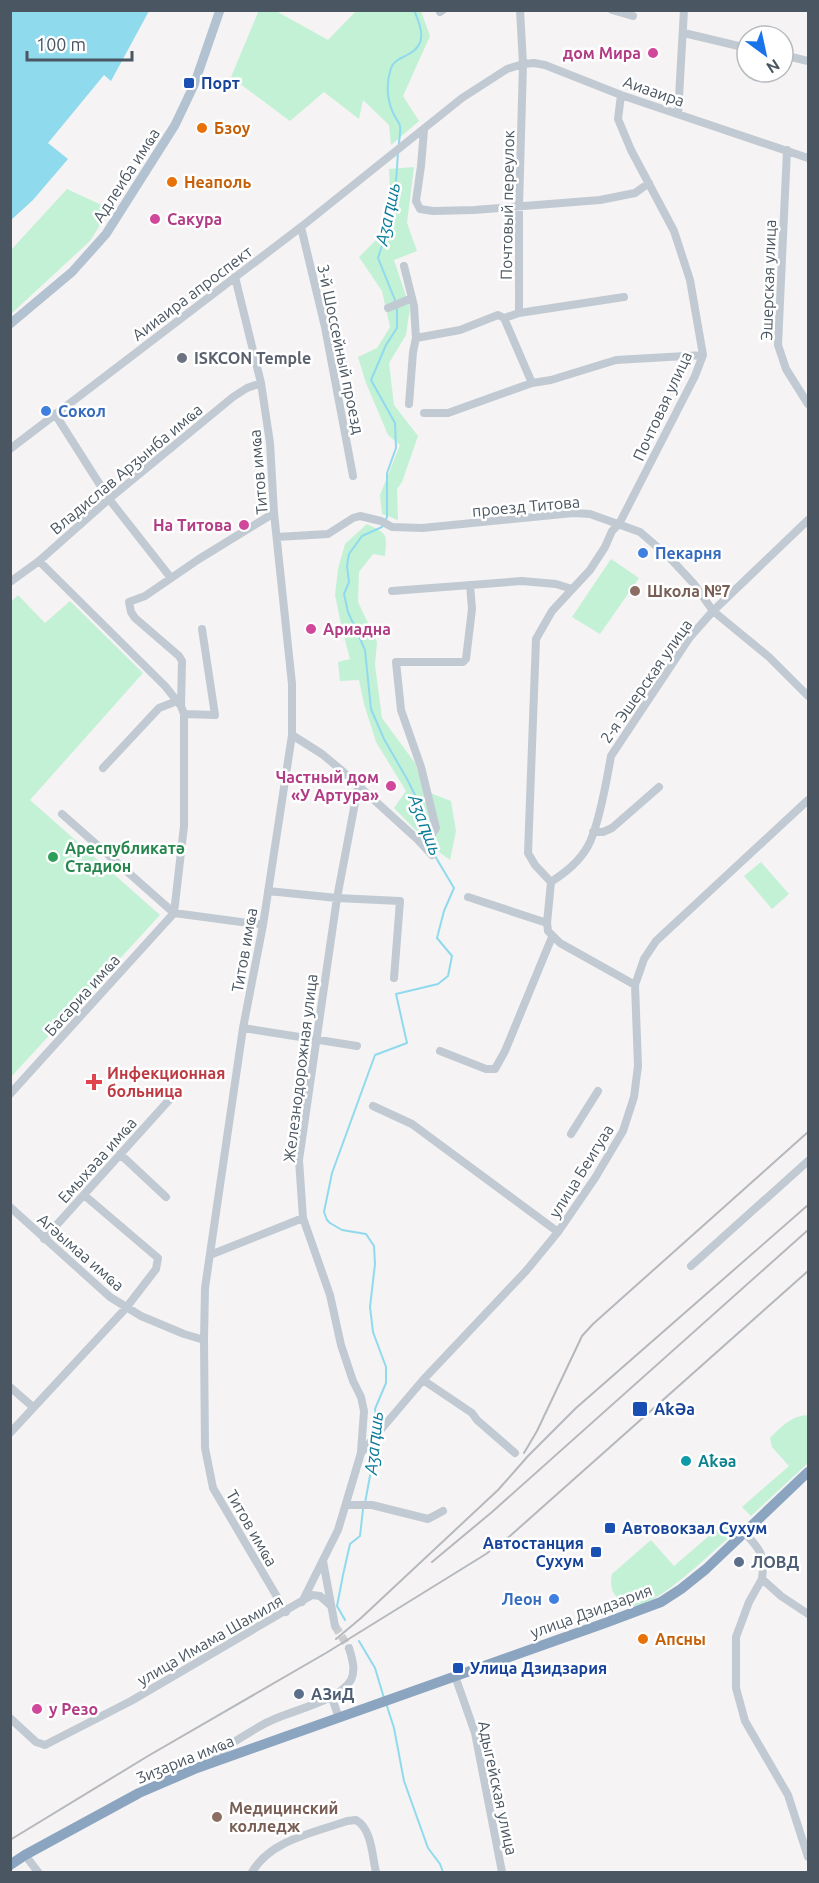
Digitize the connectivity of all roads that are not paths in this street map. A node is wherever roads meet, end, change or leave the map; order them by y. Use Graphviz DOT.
graph roads {
  1 [pos="220,10"];
  2 [pos="520,10"];
  3 [pos="612,10"];
  4 [pos="684,10"];
  5 [pos="633,16"];
  6 [pos="684,33"];
  7 [pos="735,45"];
  8 [pos="523,64"];
  9 [pos="621,95"];
  10 [pos="678,114"];
  11 [pos="424,130"];
  12 [pos="787,150"];
  13 [pos="808,158"];
  14 [pos="649,183"];
  15 [pos="519,207"];
  16 [pos="301,227"];
  17 [pos="404,266"];
  18 [pos="235,277"];
  19 [pos="624,297"];
  20 [pos="412,298"];
  21 [pos="388,308"];
  22 [pos="519,313"];
  23 [pos="504,318"];
  24 [pos="10,324"];
  25 [pos="416,338"];
  26 [pos="703,355"];
  27 [pos="261,383"];
  28 [pos="532,383"];
  29 [pos="409,404"];
  30 [pos="808,404"];
  31 [pos="424,412"];
  32 [pos="55,414"];
  33 [pos="10,449"];
  34 [pos="353,476"];
  35 [pos="109,499"];
  36 [pos="274,513"];
  37 [pos="808,520"];
  38 [pos="619,524"];
  39 [pos="277,537"];
  40 [pos="39,561"];
  41 [pos="171,578"];
  42 [pos="10,582"];
  43 [pos="470,585"];
  44 [pos="572,589"];
  45 [pos="392,591"];
  46 [pos="713,611"];
  47 [pos="202,629"];
  48 [pos="808,696"];
  49 [pos="181,707"];
  50 [pos="292,735"];
  51 [pos="103,768"];
  52 [pos="358,787"];
  53 [pos="659,787"];
  54 [pos="808,800"];
  55 [pos="62,814"];
  56 [pos="593,832"];
  57 [pos="420,839"];
  58 [pos="432,855"];
  59 [pos="551,882"];
  60 [pos="268,891"];
  61 [pos="468,897"];
  62 [pos="337,898"];
  63 [pos="174,913"];
  64 [pos="547,923"];
  65 [pos="263,925"];
  66 [pos="552,937"];
  67 [pos="394,978"];
  68 [pos="635,985"];
  69 [pos="243,1028"];
  70 [pos="315,1040"];
  71 [pos="357,1046"];
  72 [pos="440,1051"];
  73 [pos="598,1091"];
  74 [pos="10,1094"];
  75 [pos="170,1099"];
  76 [pos="373,1106"];
  77 [pos="570,1134"];
  78 [pos="120,1154"];
  79 [pos="808,1161"];
  80 [pos="84,1194"];
  81 [pos="166,1197"];
  82 [pos="10,1207"];
  83 [pos="303,1218"];
  84 [pos="558,1232"];
  85 [pos="44,1239"];
  86 [pos="210,1255"];
  87 [pos="691,1266"];
  88 [pos="126,1308"];
  89 [pos="204,1340"];
  90 [pos="423,1380"];
  91 [pos="10,1387"];
  92 [pos="33,1407"];
  93 [pos="10,1433"];
  94 [pos="371,1440"];
  95 [pos="361,1453"];
  96 [pos="515,1453"];
  97 [pos="807,1475"];
  98 [pos="350,1504"];
  99 [pos="443,1511"];
  100 [pos="744,1532"];
  101 [pos="322,1559"];
  102 [pos="762,1579"];
  103 [pos="302,1602"];
  104 [pos="330,1605"];
  105 [pos="286,1612"];
  106 [pos="808,1614"];
  107 [pos="334,1626"];
  108 [pos="349,1648"];
  109 [pos="455,1676"];
  110 [pos="332,1698"];
  111 [pos="385,1701"];
  112 [pos="10,1718"];
  113 [pos="339,1718"];
  114 [pos="197,1768"];
  115 [pos="25,1855"];
  116 [pos="808,1857"];
  117 [pos="10,1865"];
  118 [pos="38,1872"];
  119 [pos="252,1872"];
  120 [pos="376,1872"];
  121 [pos="502,1872"];
  1 -- 24 [label="main road, Адлеиба имҩа"];
  2 -- 8 [label="street, Почтовый переулок"];
  3 -- 5 [label="street"];
  4 -- 6 [label="street"];
  6 -- 7 [label="street"];
  6 -- 10 [label="street"];
  8 -- 9 [label="street, Аиааира"];
  8 -- 11 [label="street"];
  8 -- 15 [label="street, Почтовый переулок"];
  9 -- 10 [label="street, Аиааира"];
  9 -- 14 [label="street, Почтовая улица"];
  10 -- 12 [label="street, Аиааира"];
  11 -- 15 [label="street"];
  11 -- 16 [label="street, Аииаира апроспект"];
  12 -- 13 [label="street, Аиааира"];
  12 -- 30 [label="street, Эшерская улица"];
  14 -- 15 [label="street"];
  14 -- 26 [label="street, Почтовая улица"];
  15 -- 22 [label="street, Почтовый переулок"];
  16 -- 18 [label="street, Аииаира апроспект"];
  16 -- 34 [label="street, 3-й Шоссейный проезд"];
  17 -- 20 [label="street"];
  18 -- 27 [label="street, Титов имҩа"];
  18 -- 32 [label="street, Аииаира апроспект"];
  19 -- 22 [label="street"];
  20 -- 21 [label="street"];
  20 -- 25 [label="street"];
  22 -- 23 [label="street"];
  23 -- 25 [label="street"];
  23 -- 28 [label="street"];
  25 -- 29 [label="street"];
  26 -- 28 [label="street"];
  26 -- 38 [label="street, Почтовая улица"];
  27 -- 35 [label="street, Владислав Арӡынба имҩа"];
  27 -- 36 [label="street, Титов имҩа"];
  28 -- 31 [label="street"];
  32 -- 33 [label="street, Аииаира апроспект"];
  32 -- 35 [label="street"];
  35 -- 40 [label="street, Владислав Арӡынба имҩа"];
  35 -- 41 [label="street"];
  36 -- 39 [label="street, Титов имҩа"];
  36 -- 41 [label="street"];
  37 -- 46 [label="street, 2-я Эшерская улица"];
  38 -- 39 [label="street, проезд Титова"];
  38 -- 44 [label="street, Почтовая улица"];
  38 -- 46 [label="street, проезд Титова"];
  39 -- 50 [label="street, Титов имҩа"];
  40 -- 42 [label="street, Владислав Арӡынба имҩа"];
  40 -- 49 [label="street"];
  41 -- 49 [label="street"];
  43 -- 44 [label="street"];
  43 -- 45 [label="street"];
  43 -- 57 [label="street"];
  44 -- 59 [label="street, Почтовая улица"];
  46 -- 48 [label="street, проезд Титова"];
  46 -- 56 [label="street, 2-я Эшерская улица"];
  47 -- 49 [label="street"];
  49 -- 51 [label="street"];
  49 -- 63 [label="street"];
  50 -- 52 [label="street"];
  50 -- 60 [label="street, Титов имҩа"];
  52 -- 57 [label="street"];
  52 -- 62 [label="street, Железнодорожная улица"];
  53 -- 56 [label="street"];
  54 -- 68 [label="street, улица Беигуаа"];
  55 -- 63 [label="street"];
  56 -- 59 [label="street, 2-я Эшерская улица"];
  57 -- 58 [label="street"];
  59 -- 64 [label="street"];
  60 -- 62 [label="street"];
  60 -- 65 [label="street, Титов имҩа"];
  61 -- 64 [label="street"];
  62 -- 67 [label="street"];
  62 -- 70 [label="street, Железнодорожная улица"];
  63 -- 65 [label="street"];
  63 -- 74 [label="street, Басариа имҩа"];
  64 -- 66 [label="street"];
  65 -- 69 [label="street, Титов имҩа"];
  66 -- 68 [label="street"];
  66 -- 72 [label="street"];
  68 -- 84 [label="street, улица Беигуаа"];
  69 -- 70 [label="street"];
  69 -- 86 [label="street, Титов имҩа"];
  70 -- 71 [label="street"];
  70 -- 83 [label="street, Железнодорожная улица"];
  73 -- 77 [label="street"];
  75 -- 78 [label="street, Емыхәаа имҩа"];
  76 -- 84 [label="street"];
  78 -- 80 [label="street, Емыхәаа имҩа"];
  78 -- 81 [label="street"];
  79 -- 87 [label="street"];
  80 -- 85 [label="street, Емыхәаа имҩа"];
  80 -- 88 [label="street"];
  82 -- 85 [label="street, Агәымаа имҩа"];
  83 -- 86 [label="street"];
  83 -- 95 [label="street, Железнодорожная улица"];
  84 -- 90 [label="street, улица Беигуаа"];
  85 -- 88 [label="street, Агәымаа имҩа"];
  86 -- 89 [label="street, Титов имҩа"];
  88 -- 89 [label="street, Агәымаа имҩа"];
  88 -- 92 [label="street"];
  89 -- 105 [label="street, Титов имҩа"];
  90 -- 94 [label="street, улица Беигуаа"];
  90 -- 96 [label="street"];
  91 -- 92 [label="street"];
  92 -- 93 [label="street"];
  94 -- 95 [label="street, улица Имама Шамиля"];
  95 -- 98 [label="street, улица Имама Шамиля"];
  97 -- 100 [label="highway, улица Дзидзария"];
  98 -- 99 [label="street"];
  98 -- 101 [label="street, улица Имама Шамиля"];
  100 -- 102 [label="street"];
  100 -- 109 [label="highway, улица Дзидзария"];
  101 -- 103 [label="street, улица Имама Шамиля"];
  101 -- 104 [label="street"];
  102 -- 106 [label="street"];
  102 -- 116 [label="street"];
  103 -- 104 [label="street"];
  103 -- 105 [label="street, улица Имама Шамиля"];
  104 -- 107 [label="street"];
  105 -- 112 [label="street, улица Имама Шамиля"];
  108 -- 110 [label="street"];
  109 -- 111 [label="highway, улица Дзидзария"];
  109 -- 121 [label="street, Адыгейская улица"];
  110 -- 113 [label="street"];
  110 -- 114 [label="street"];
  111 -- 113 [label="highway, Ӡиӡариа имҩа"];
  113 -- 114 [label="highway, Ӡиӡариа имҩа"];
  114 -- 115 [label="highway, Ӡиӡариа имҩа"];
  115 -- 117 [label="highway, Ӡиӡариа имҩа"];
  115 -- 118 [label="street"];
  119 -- 120 [label="street"];
}
